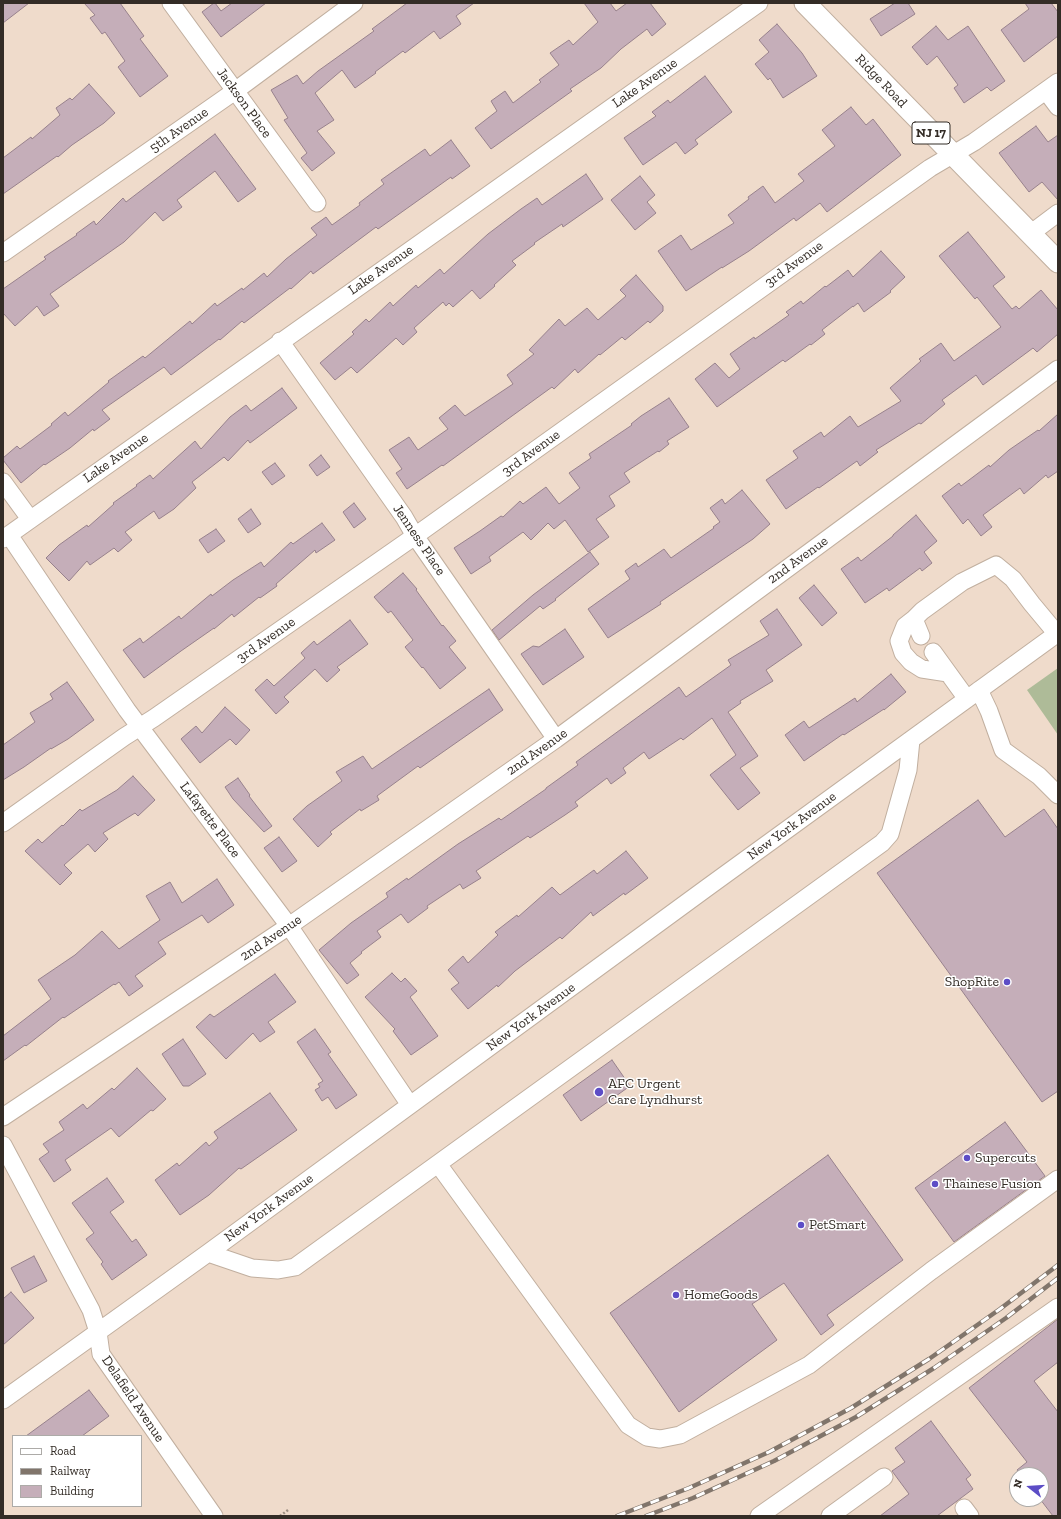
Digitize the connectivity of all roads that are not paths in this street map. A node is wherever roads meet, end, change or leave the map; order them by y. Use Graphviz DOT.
graph roads {
  1 [pos="171,3"];
  2 [pos="354,3"];
  3 [pos="759,3"];
  4 [pos="805,3"];
  5 [pos="1052,86"];
  6 [pos="235,91"];
  7 [pos="1058,107"];
  8 [pos="952,155"];
  9 [pos="317,203"];
  10 [pos="1058,213"];
  11 [pos="1030,234"];
  12 [pos="3,253"];
  13 [pos="1058,262"];
  14 [pos="280,341"];
  15 [pos="1058,369"];
  16 [pos="3,482"];
  17 [pos="30,519"];
  18 [pos="415,536"];
  19 [pos="6,537"];
  20 [pos="914,619"];
  21 [pos="1057,634"];
  22 [pos="921,636"];
  23 [pos="933,652"];
  24 [pos="948,673"];
  25 [pos="973,695"];
  26 [pos="140,727"];
  27 [pos="556,739"];
  28 [pos="911,740"];
  29 [pos="1058,795"];
  30 [pos="3,823"];
  31 [pos="289,926"];
  32 [pos="410,1105"];
  33 [pos="3,1117"];
  34 [pos="3,1145"];
  35 [pos="438,1164"];
  36 [pos="1058,1179"];
  37 [pos="208,1253"];
  38 [pos="1058,1307"];
  39 [pos="98,1332"];
  40 [pos="3,1400"];
  41 [pos="884,1477"];
  42 [pos="214,1516"];
  43 [pos="759,1516"];
  44 [pos="830,1516"];
  1 -- 6 [label="street, Jackson Place"];
  2 -- 6 [label="street, 5th Avenue"];
  3 -- 14 [label="street, Lake Avenue"];
  4 -- 8 [label="main road, Ridge Road / NJ 17"];
  5 -- 7 [label="street"];
  5 -- 8 [label="street, 3rd Avenue"];
  6 -- 9 [label="street, Jackson Place"];
  6 -- 12 [label="street, 5th Avenue"];
  8 -- 11 [label="main road, Ridge Road / NJ 17"];
  8 -- 18 [label="street, 3rd Avenue"];
  10 -- 11 [label="street"];
  11 -- 13 [label="main road, Ridge Road / NJ 17"];
  14 -- 17 [label="street, Lake Avenue"];
  14 -- 18 [label="street, Jenness Place"];
  15 -- 27 [label="street, 2nd Avenue"];
  16 -- 17 [label="street"];
  17 -- 19 [label="street, Lake Avenue"];
  18 -- 26 [label="street, 3rd Avenue"];
  18 -- 27 [label="street, Jenness Place"];
  19 -- 26 [label="street, Lafayette Place"];
  20 -- 21 [label="street"];
  20 -- 22 [label="street"];
  20 -- 24 [label="street"];
  21 -- 25 [label="street, New York Avenue"];
  23 -- 24 [label="street"];
  24 -- 25 [label="street"];
  25 -- 28 [label="street, New York Avenue"];
  25 -- 29 [label="street"];
  26 -- 30 [label="street, 3rd Avenue"];
  26 -- 31 [label="street, Lafayette Place"];
  27 -- 31 [label="street, 2nd Avenue"];
  28 -- 32 [label="street, New York Avenue"];
  28 -- 35 [label="street"];
  31 -- 32 [label="street, Lafayette Place"];
  31 -- 33 [label="street, 2nd Avenue"];
  32 -- 37 [label="street, New York Avenue"];
  34 -- 39 [label="street, Delafield Avenue"];
  35 -- 36 [label="street"];
  35 -- 37 [label="street"];
  37 -- 39 [label="street, New York Avenue"];
  38 -- 43 [label="street"];
  39 -- 40 [label="street, New York Avenue"];
  39 -- 42 [label="street, Delafield Avenue"];
  41 -- 44 [label="street"];
}
